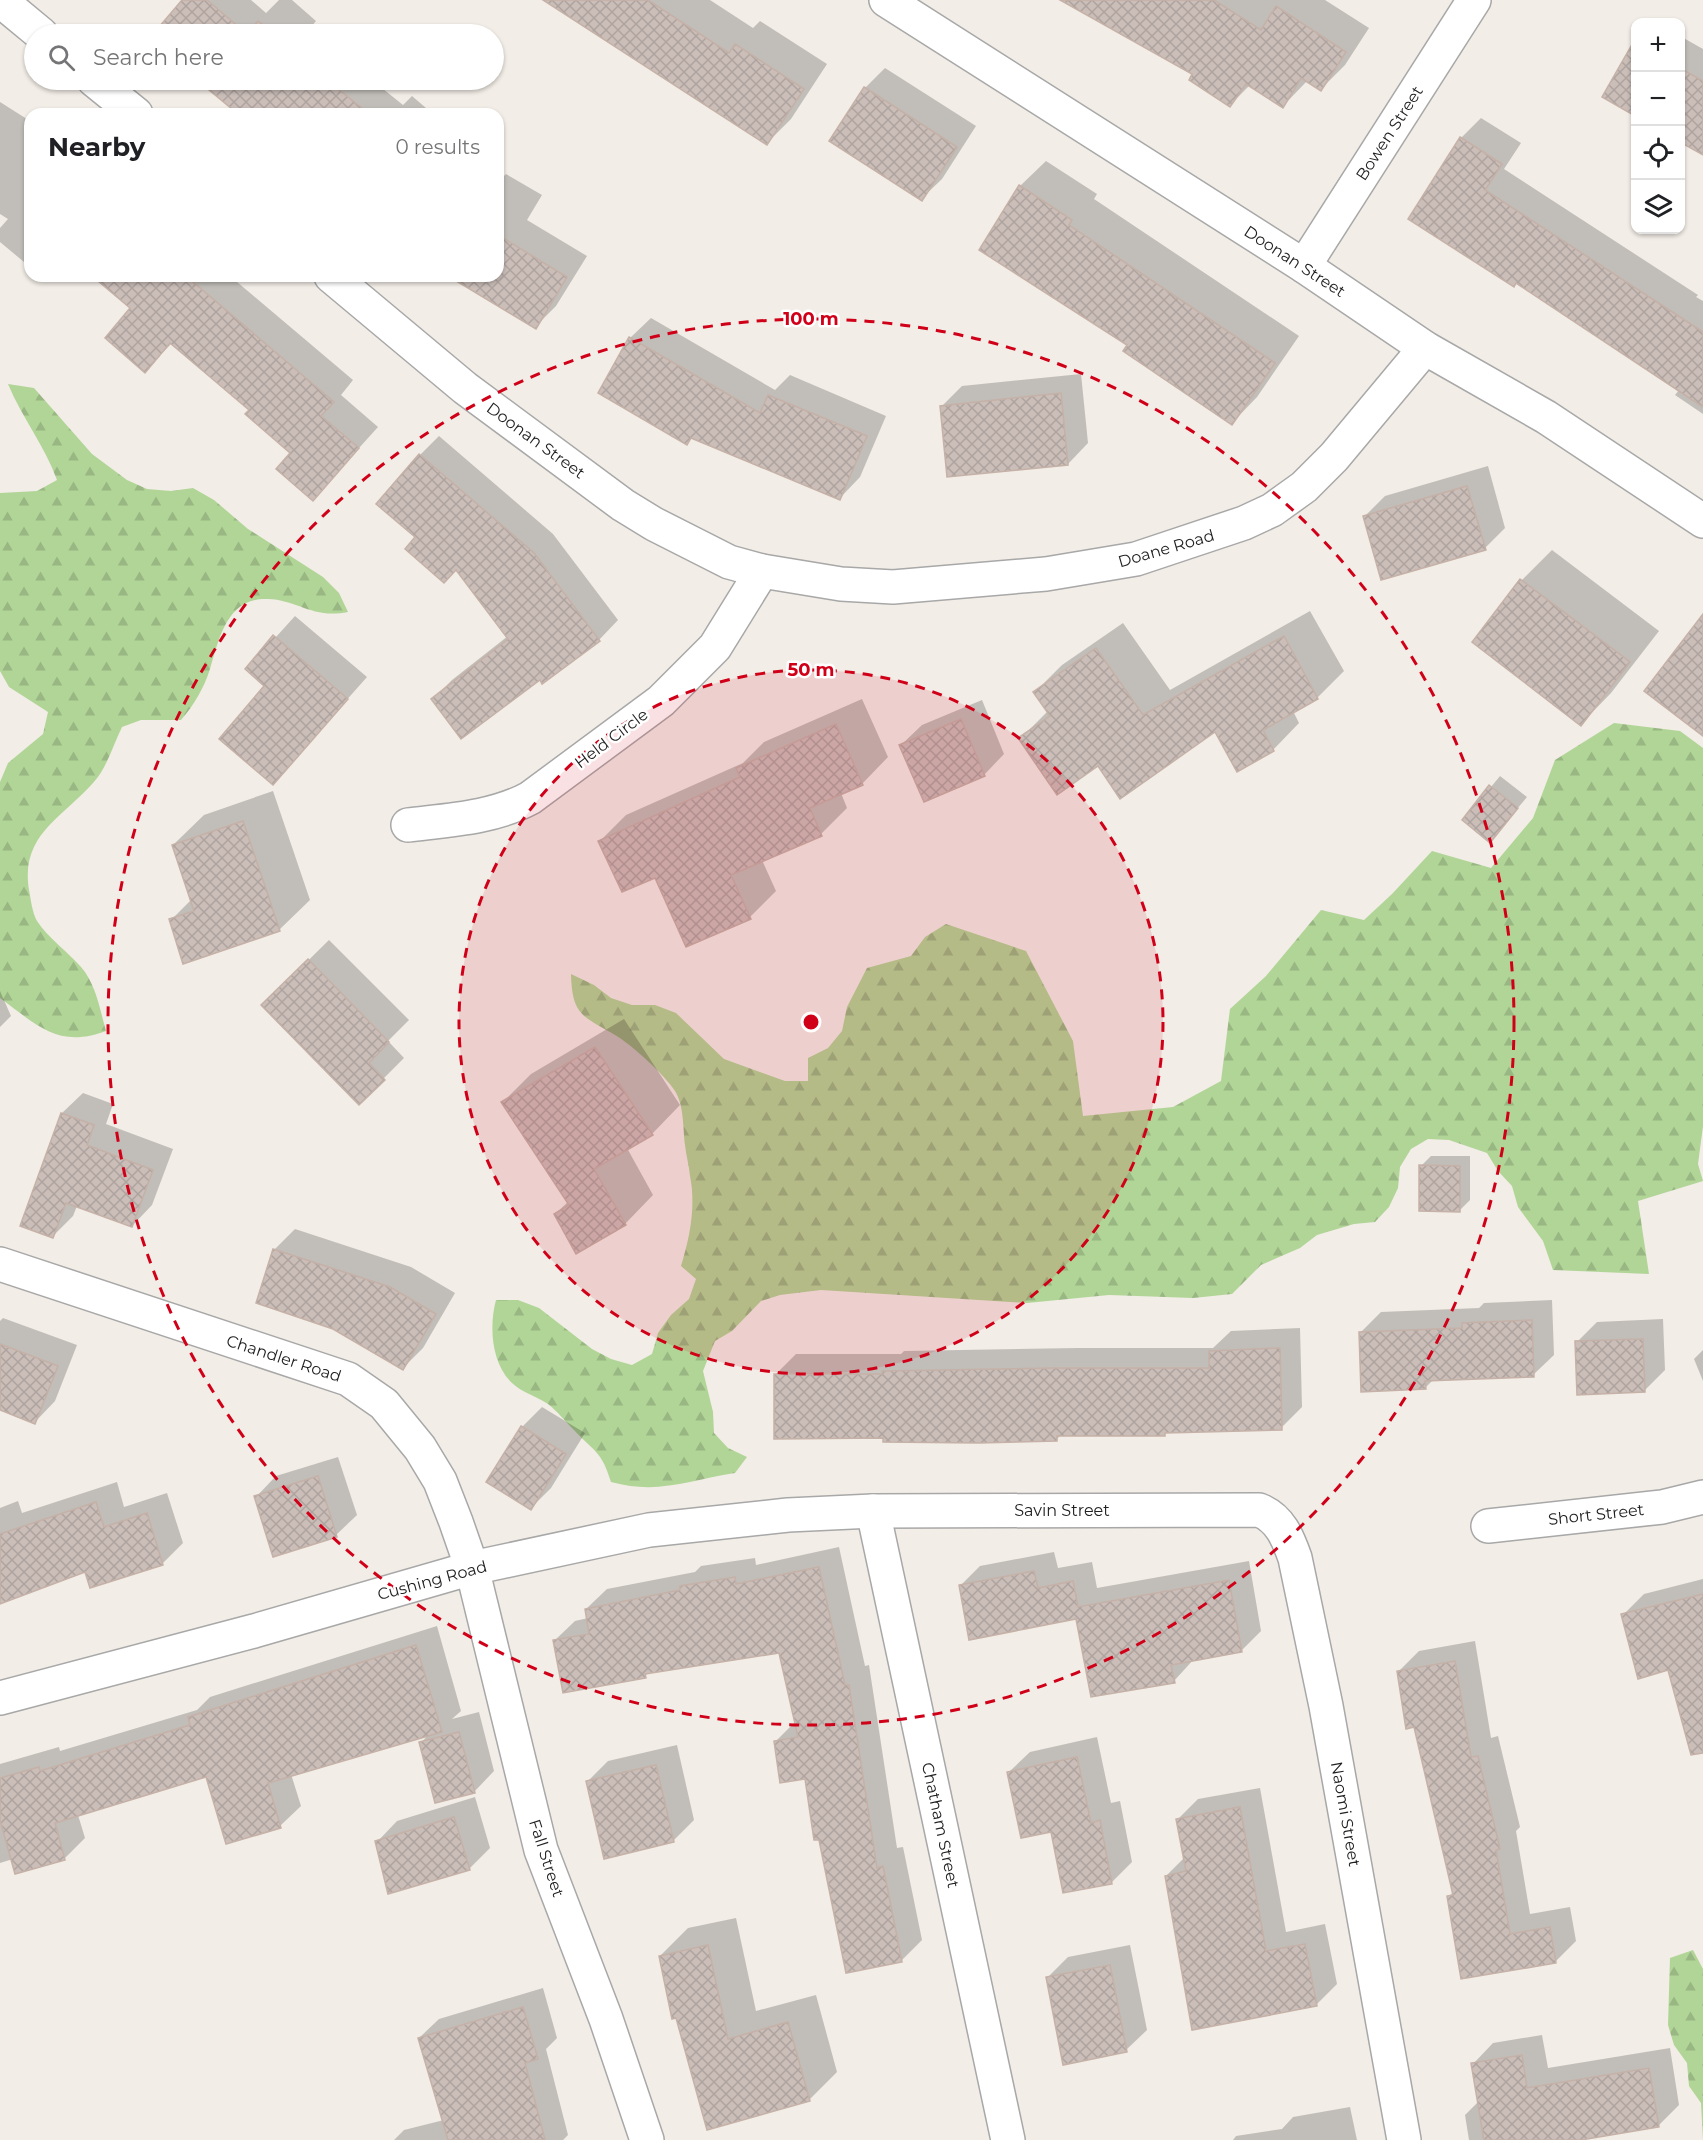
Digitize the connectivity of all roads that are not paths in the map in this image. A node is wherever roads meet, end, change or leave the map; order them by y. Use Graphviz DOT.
graph roads {
  1 [pos="0,0"];
  2 [pos="886,0"];
  3 [pos="1474,0"];
  4 [pos="29,24"];
  5 [pos="106,90"];
  6 [pos="129,108"];
  7 [pos="1304,266"];
  8 [pos="338,282"];
  9 [pos="1425,348"];
  10 [pos="1703,521"];
  11 [pos="762,571"];
  12 [pos="408,825"];
  13 [pos="0,1264"];
  14 [pos="1703,1497"];
  15 [pos="1251,1509"];
  16 [pos="873,1511"];
  17 [pos="1488,1526"];
  18 [pos="472,1568"];
  19 [pos="0,1698"];
  20 [pos="647,2140"];
  21 [pos="1008,2140"];
  22 [pos="1404,2140"];
  1 -- 4 [label="street"];
  2 -- 7 [label="street, Doonan Street"];
  3 -- 7 [label="street, Bowen Street"];
  5 -- 6 [label="street"];
  7 -- 9 [label="street, Doonan Street"];
  8 -- 11 [label="street, Doonan Street"];
  9 -- 10 [label="street, Doonan Street"];
  9 -- 11 [label="street, Doane Road"];
  11 -- 12 [label="street, Held Circle"];
  13 -- 18 [label="street, Chandler Road"];
  14 -- 17 [label="street, Short Street"];
  15 -- 16 [label="street, Savin Street"];
  15 -- 22 [label="street, Naomi Street"];
  16 -- 18 [label="street, Cushing Road"];
  16 -- 21 [label="street, Chatham Street"];
  18 -- 19 [label="street, Cushing Road"];
  18 -- 20 [label="street, Fall Street"];
}
